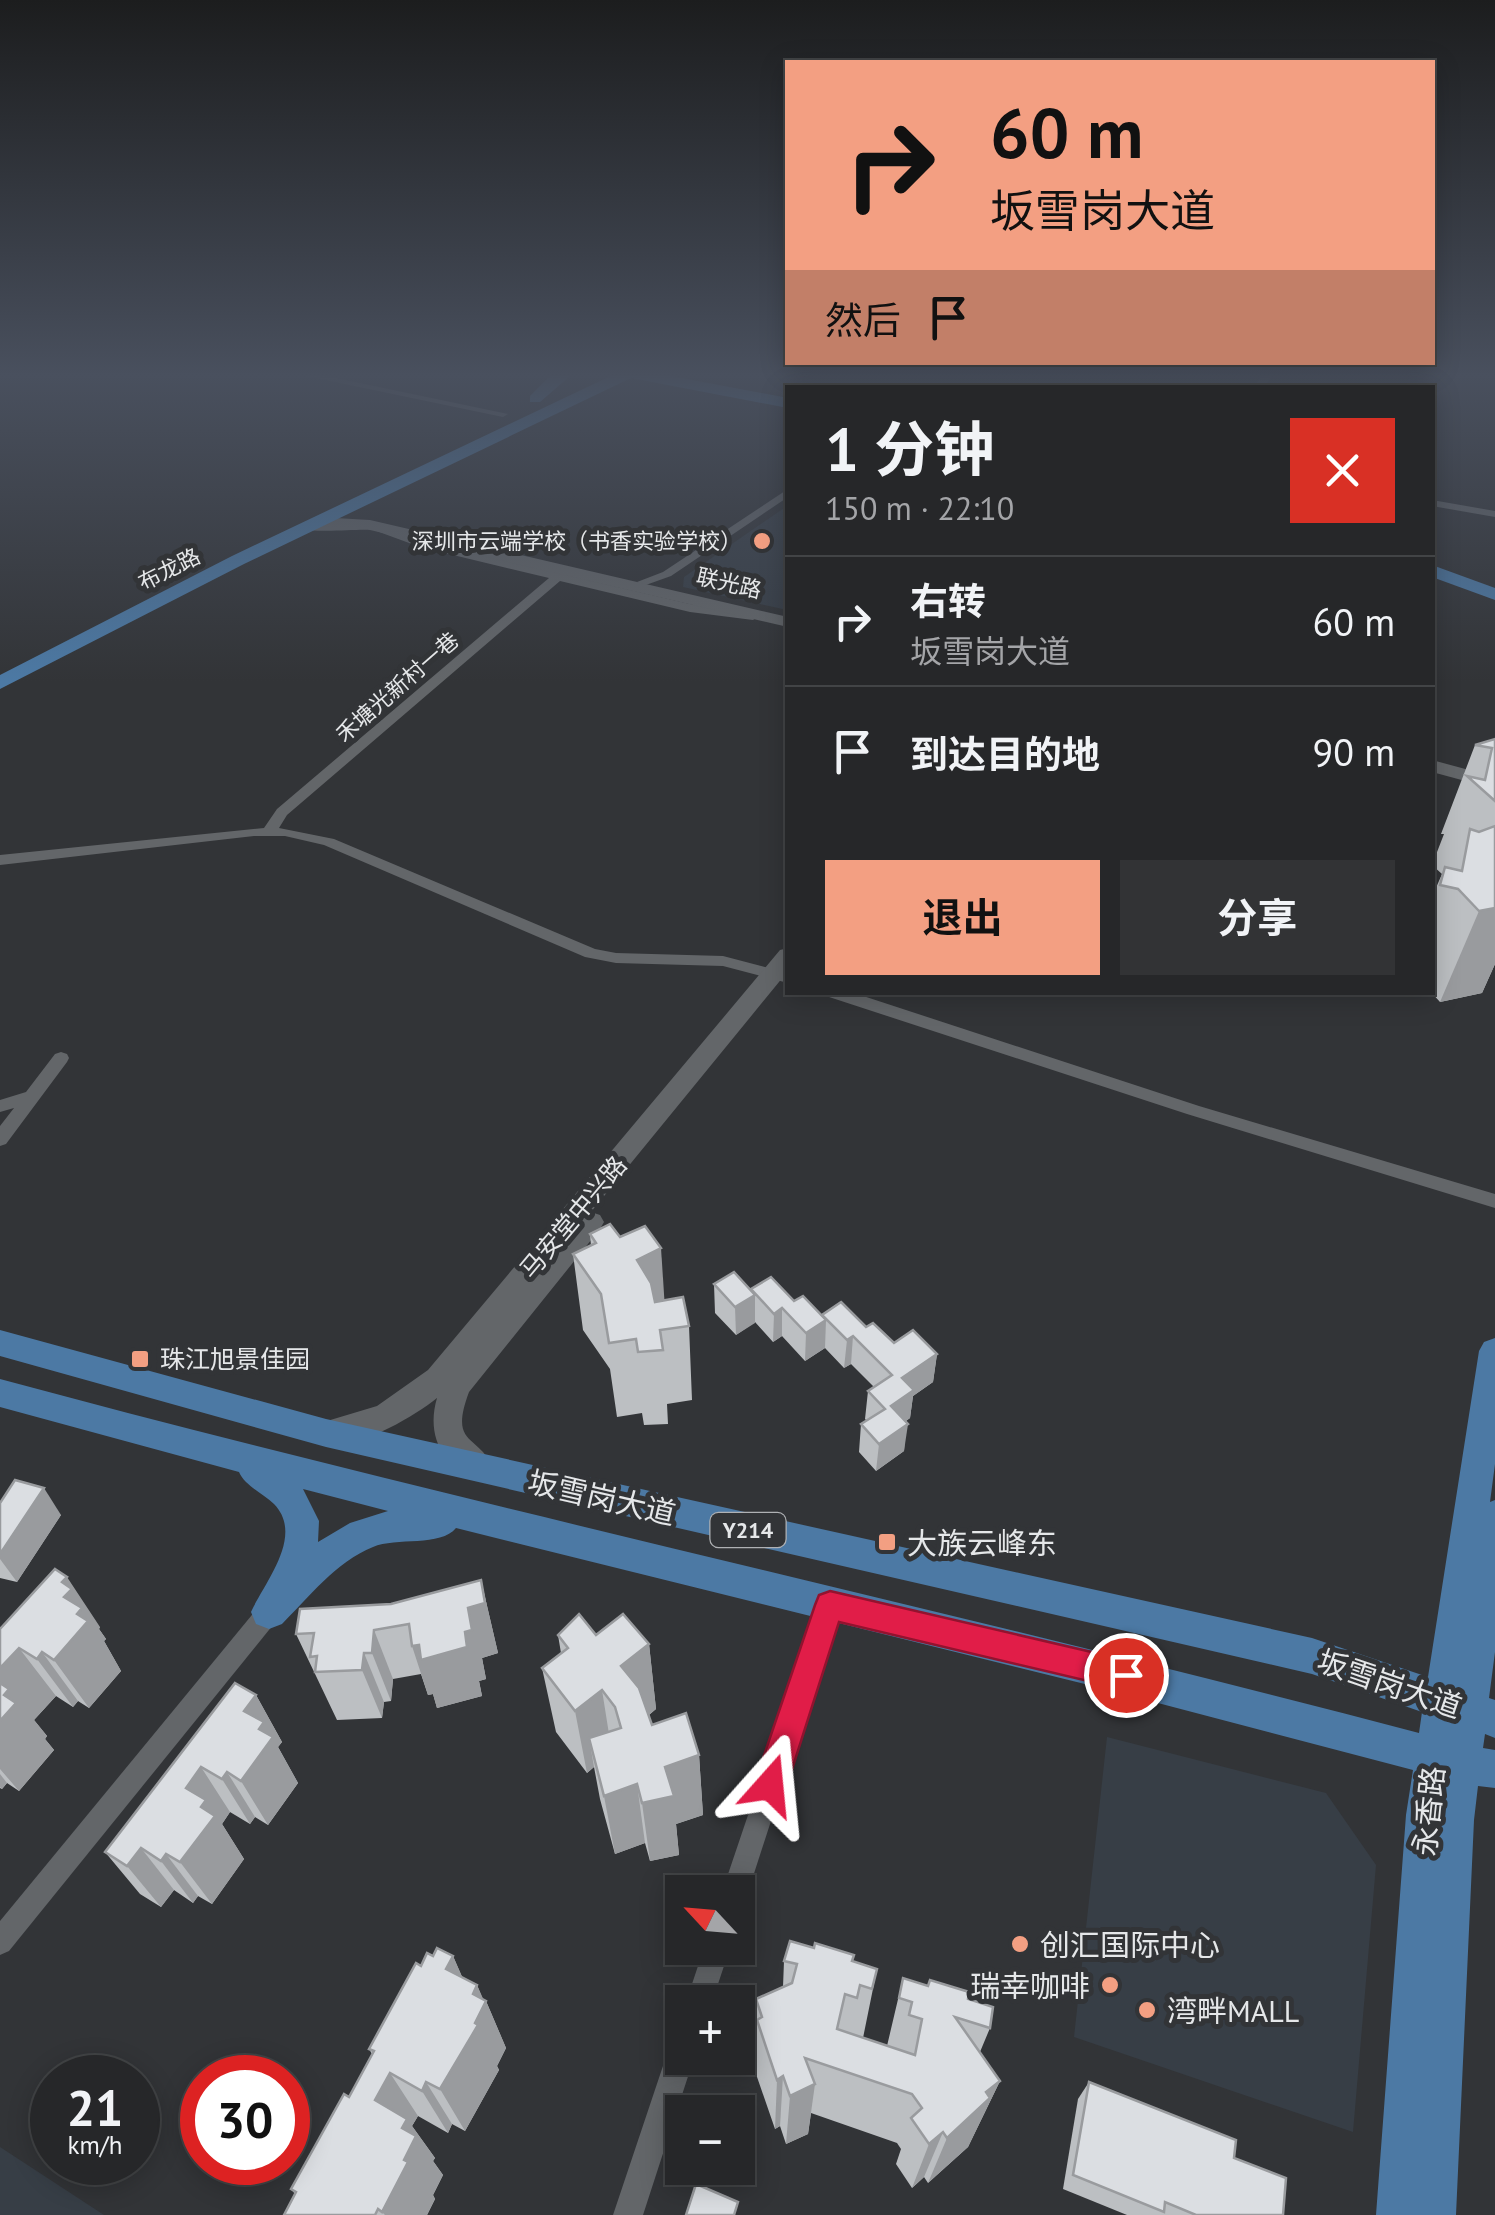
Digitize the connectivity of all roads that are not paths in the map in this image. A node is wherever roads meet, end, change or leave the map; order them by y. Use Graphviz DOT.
graph roads {
  1 [pos="376,475"];
  2 [pos="415,475"];
  3 [pos="374,495"];
  4 [pos="785,496"];
  5 [pos="785,496"];
  6 [pos="1435,504"];
  7 [pos="1495,514"];
  8 [pos="370,525"];
  9 [pos="306,527"];
  10 [pos="1435,556"];
  11 [pos="1435,571"];
  12 [pos="557,577"];
  13 [pos="1495,579"];
  14 [pos="643,582"];
  15 [pos="672,588"];
  16 [pos="1495,594"];
  17 [pos="765,617"];
  18 [pos="785,618"];
  19 [pos="785,619"];
  20 [pos="0,662"];
  21 [pos="0,683"];
  22 [pos="1435,767"];
  23 [pos="1435,775"];
  24 [pos="1495,783"];
  25 [pos="1495,791"];
  26 [pos="269,831"];
  27 [pos="0,860"];
  28 [pos="784,972"];
  29 [pos="841,995"];
  30 [pos="61,1058"];
  31 [pos="31,1098"];
  32 [pos="0,1106"];
  33 [pos="0,1140"];
  34 [pos="1495,1201"];
  35 [pos="0,1342"];
  36 [pos="1495,1351"];
  37 [pos="0,1393"];
  38 [pos="326,1433"];
  39 [pos="238,1458"];
  40 [pos="482,1470"];
  41 [pos="1495,1516"];
  42 [pos="488,1522"];
  43 [pos="830,1605"];
  44 [pos="269,1612"];
  45 [pos="1469,1710"];
  46 [pos="1464,1763"];
  47 [pos="741,1875"];
  48 [pos="0,1942"];
  49 [pos="674,2075"];
  50 [pos="628,2215"];
  51 [pos="1399,2215"];
  52 [pos="1433,2215"];
  1 -- 20 [label="main road, 布龙路"];
  2 -- 3 [label="main road, 布龙路"];
  3 -- 9 [label="main road, 布龙路"];
  3 -- 14 [label="street, 联光路"];
  4 -- 14 [label="street"];
  5 -- 15 [label="street"];
  6 -- 7 [label="street"];
  8 -- 9 [label="street, 联光路"];
  8 -- 12 [label="street"];
  8 -- 17 [label="street, 联光路"];
  9 -- 21 [label="main road, 布龙路"];
  10 -- 13 [label="main road"];
  11 -- 16 [label="main road"];
  12 -- 17 [label="street"];
  12 -- 26 [label="street, 禾塘光新村一巷"];
  14 -- 15 [label="street, 联光路"];
  15 -- 18 [label="street, 联光路"];
  17 -- 19 [label="street, 联光路"];
  22 -- 24 [label="street"];
  23 -- 25 [label="street"];
  26 -- 27 [label="street"];
  26 -- 28 [label="street"];
  28 -- 38 [label="street, 马安堂中兴路"];
  28 -- 40 [label="street, 马安堂中兴路"];
  29 -- 34 [label="street"];
  30 -- 31 [label="street"];
  31 -- 32 [label="street"];
  31 -- 33 [label="street"];
  35 -- 38 [label="main road, 坂雪岗大道 / Y214"];
  36 -- 45 [label="main road, 永香路"];
  37 -- 39 [label="main road, 坂雪岗大道 / Y214"];
  38 -- 40 [label="main road, 坂雪岗大道 / Y214"];
  39 -- 42 [label="main road, 坂雪岗大道 / Y214"];
  39 -- 44 [label="main road"];
  40 -- 45 [label="main road, 坂雪岗大道 / Y214"];
  41 -- 45 [label="main road, 永香路"];
  42 -- 43 [label="main road, 坂雪岗大道 / Y214"];
  42 -- 44 [label="main road"];
  43 -- 46 [label="main road, 坂雪岗大道 / Y214"];
  43 -- 47 [label="street"];
  44 -- 48 [label="street"];
  45 -- 46 [label="main road, 永香路"];
  46 -- 51 [label="main road, 永香路"];
  46 -- 52 [label="main road, 永香路"];
  49 -- 50 [label="street"];
}
